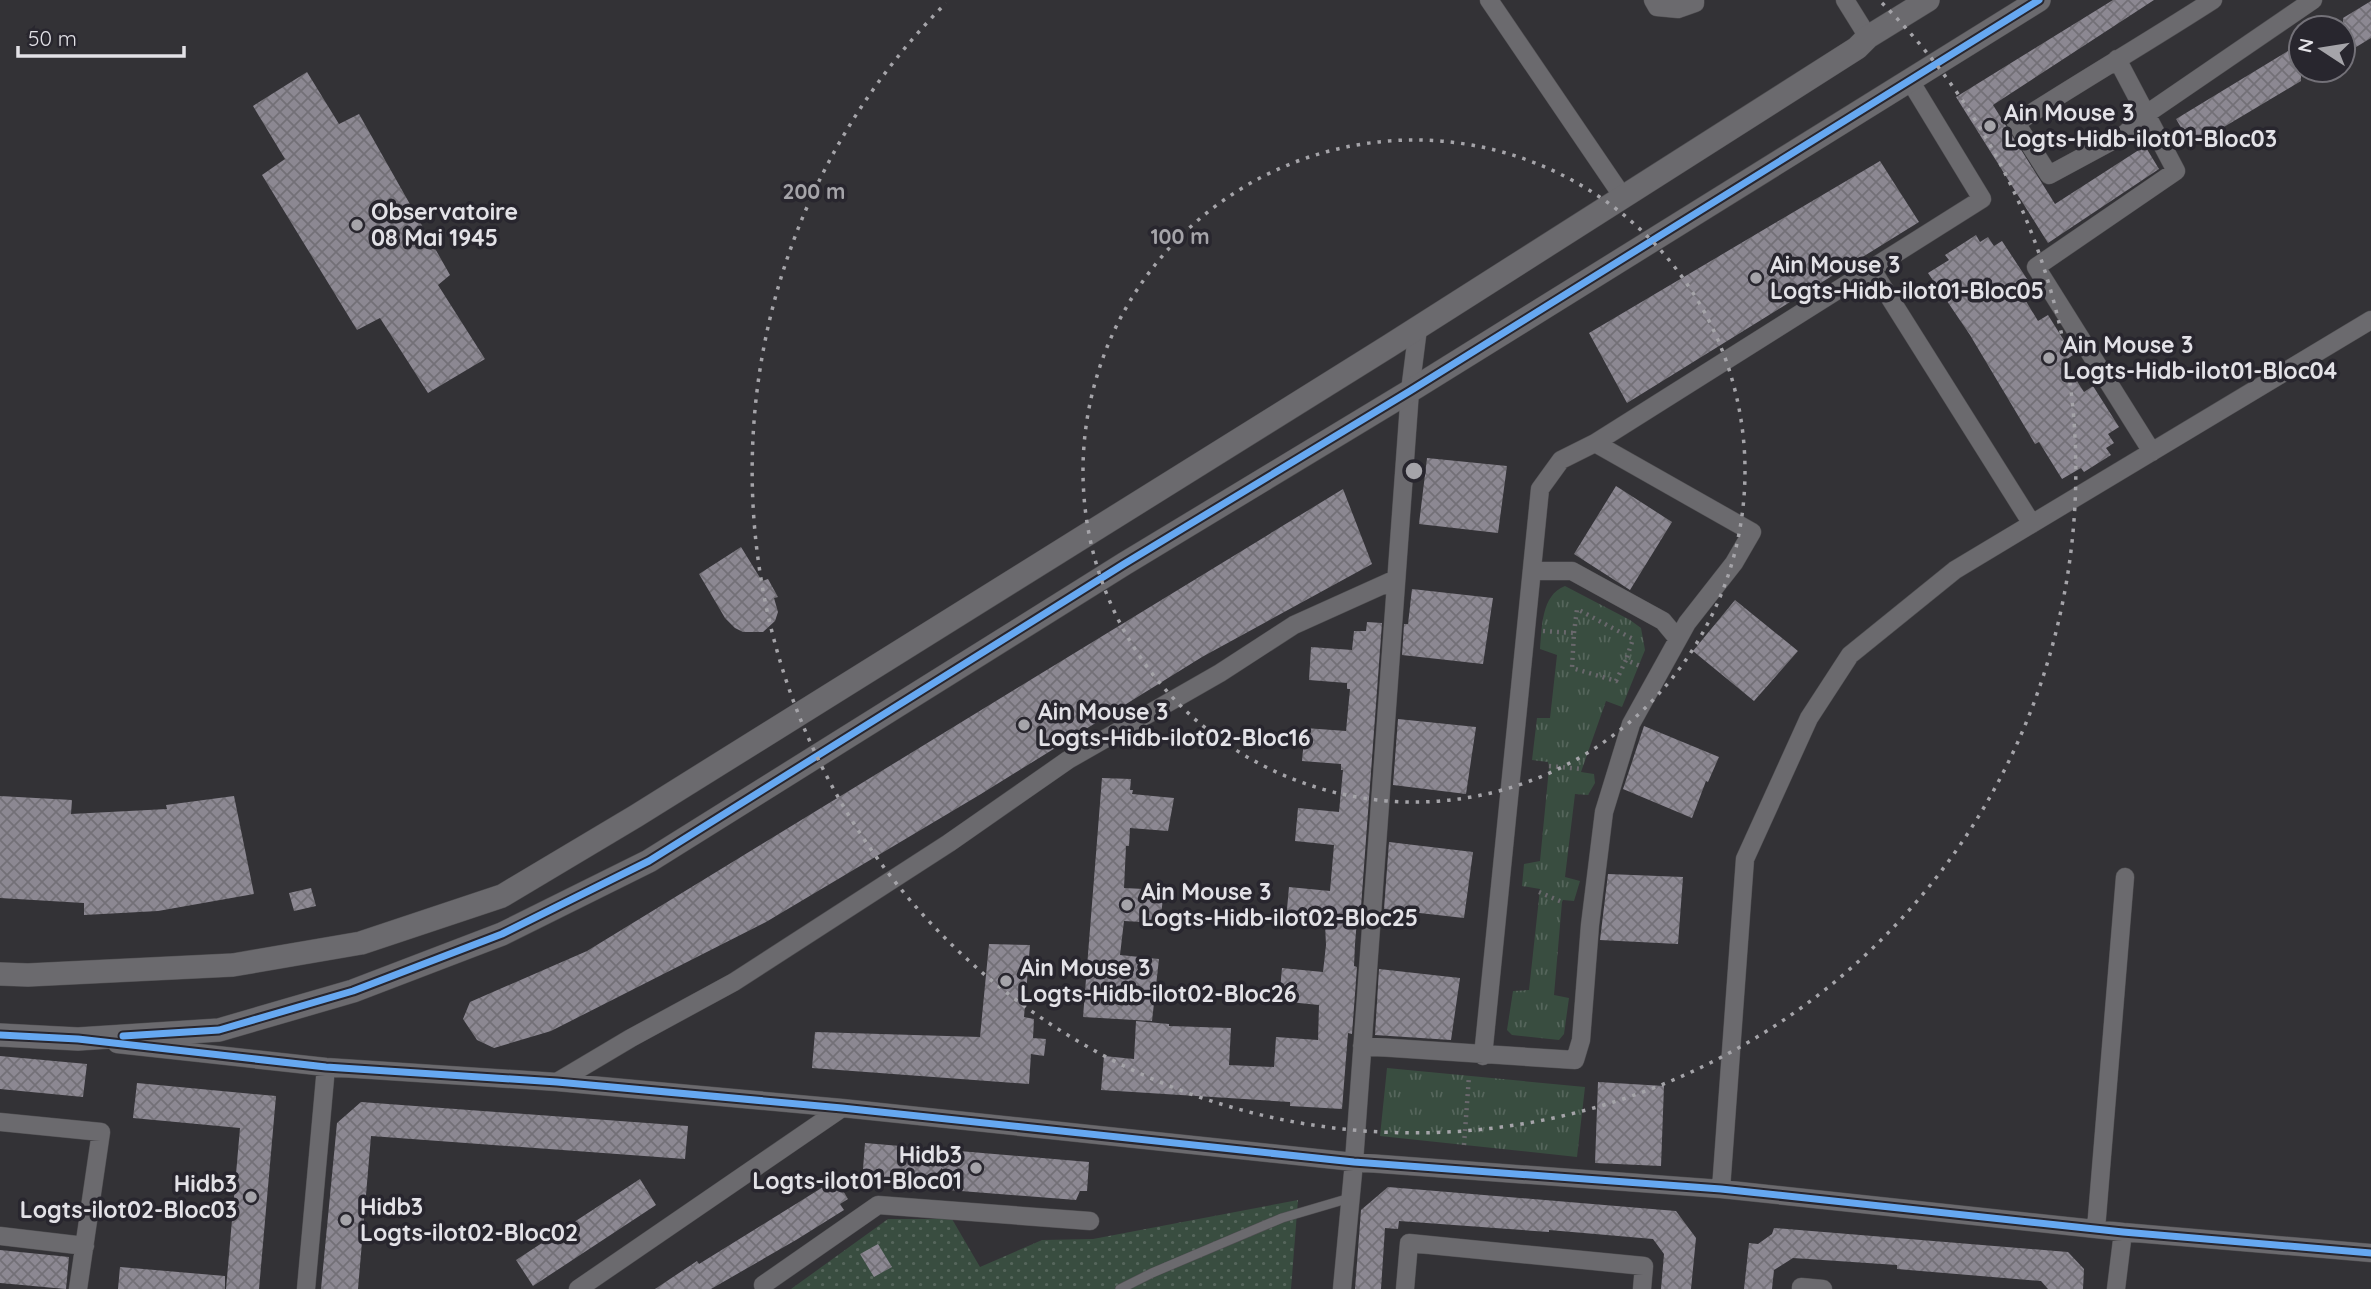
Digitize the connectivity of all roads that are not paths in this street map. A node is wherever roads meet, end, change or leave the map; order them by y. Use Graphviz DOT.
graph roads {
  1 [pos="1489,0"];
  2 [pos="1653,0"];
  3 [pos="1695,0"];
  4 [pos="1845,0"];
  5 [pos="1928,0"];
  6 [pos="2039,0"];
  7 [pos="2213,0"];
  8 [pos="2313,0"];
  9 [pos="1868,37"];
  10 [pos="2117,60"];
  11 [pos="1909,79"];
  12 [pos="2145,115"];
  13 [pos="1623,197"];
  14 [pos="1871,268"];
  15 [pos="2371,320"];
  16 [pos="1418,327"];
  17 [pos="1410,391"];
  18 [pos="1595,443"];
  19 [pos="2152,452"];
  20 [pos="2032,524"];
  21 [pos="1532,571"];
  22 [pos="1396,579"];
  23 [pos="1678,639"];
  24 [pos="2125,877"];
  25 [pos="0,974"];
  26 [pos="0,1035"];
  27 [pos="78,1039"];
  28 [pos="1362,1046"];
  29 [pos="1483,1056"];
  30 [pos="326,1067"];
  31 [pos="557,1082"];
  32 [pos="842,1108"];
  33 [pos="0,1122"];
  34 [pos="1354,1162"];
  35 [pos="1721,1189"];
  36 [pos="1350,1198"];
  37 [pos="1090,1221"];
  38 [pos="2096,1229"];
  39 [pos="2123,1232"];
  40 [pos="0,1236"];
  41 [pos="85,1245"];
  42 [pos="2371,1253"];
  43 [pos="586,1287"];
  44 [pos="78,1289"];
  45 [pos="306,1289"];
  46 [pos="765,1289"];
  47 [pos="1120,1289"];
  48 [pos="1342,1289"];
  49 [pos="1405,1289"];
  50 [pos="1642,1289"];
  51 [pos="1801,1289"];
  52 [pos="1823,1289"];
  53 [pos="2116,1289"];
  1 -- 13 [label="street"];
  2 -- 3 [label="street"];
  4 -- 9 [label="street"];
  5 -- 9 [label="street"];
  6 -- 11 [label="street"];
  7 -- 10 [label="street"];
  8 -- 12 [label="street"];
  9 -- 13 [label="street"];
  10 -- 12 [label="street"];
  10 -- 12 [label="street"];
  11 -- 14 [label="street"];
  11 -- 17 [label="street"];
  12 -- 19 [label="street"];
  13 -- 16 [label="street"];
  14 -- 18 [label="street"];
  14 -- 20 [label="street"];
  15 -- 19 [label="street"];
  16 -- 17 [label="street"];
  16 -- 25 [label="street"];
  17 -- 22 [label="street"];
  17 -- 27 [label="street"];
  18 -- 21 [label="street"];
  18 -- 23 [label="street"];
  19 -- 20 [label="street"];
  20 -- 35 [label="street"];
  21 -- 23 [label="street"];
  21 -- 29 [label="street"];
  22 -- 28 [label="street"];
  22 -- 31 [label="street"];
  23 -- 29 [label="street"];
  24 -- 38 [label="street"];
  26 -- 27 [label="street"];
  27 -- 30 [label="street"];
  28 -- 29 [label="street"];
  28 -- 34 [label="street"];
  30 -- 31 [label="street"];
  30 -- 45 [label="street"];
  31 -- 32 [label="street"];
  32 -- 34 [label="street"];
  32 -- 43 [label="street"];
  33 -- 41 [label="street"];
  34 -- 35 [label="street"];
  34 -- 36 [label="street"];
  35 -- 38 [label="street"];
  36 -- 47 [label="lane"];
  36 -- 48 [label="street"];
  37 -- 46 [label="street"];
  38 -- 39 [label="street"];
  39 -- 42 [label="street"];
  39 -- 53 [label="street"];
  40 -- 41 [label="street"];
  41 -- 44 [label="street"];
  49 -- 50 [label="street"];
  51 -- 52 [label="street"];
}
